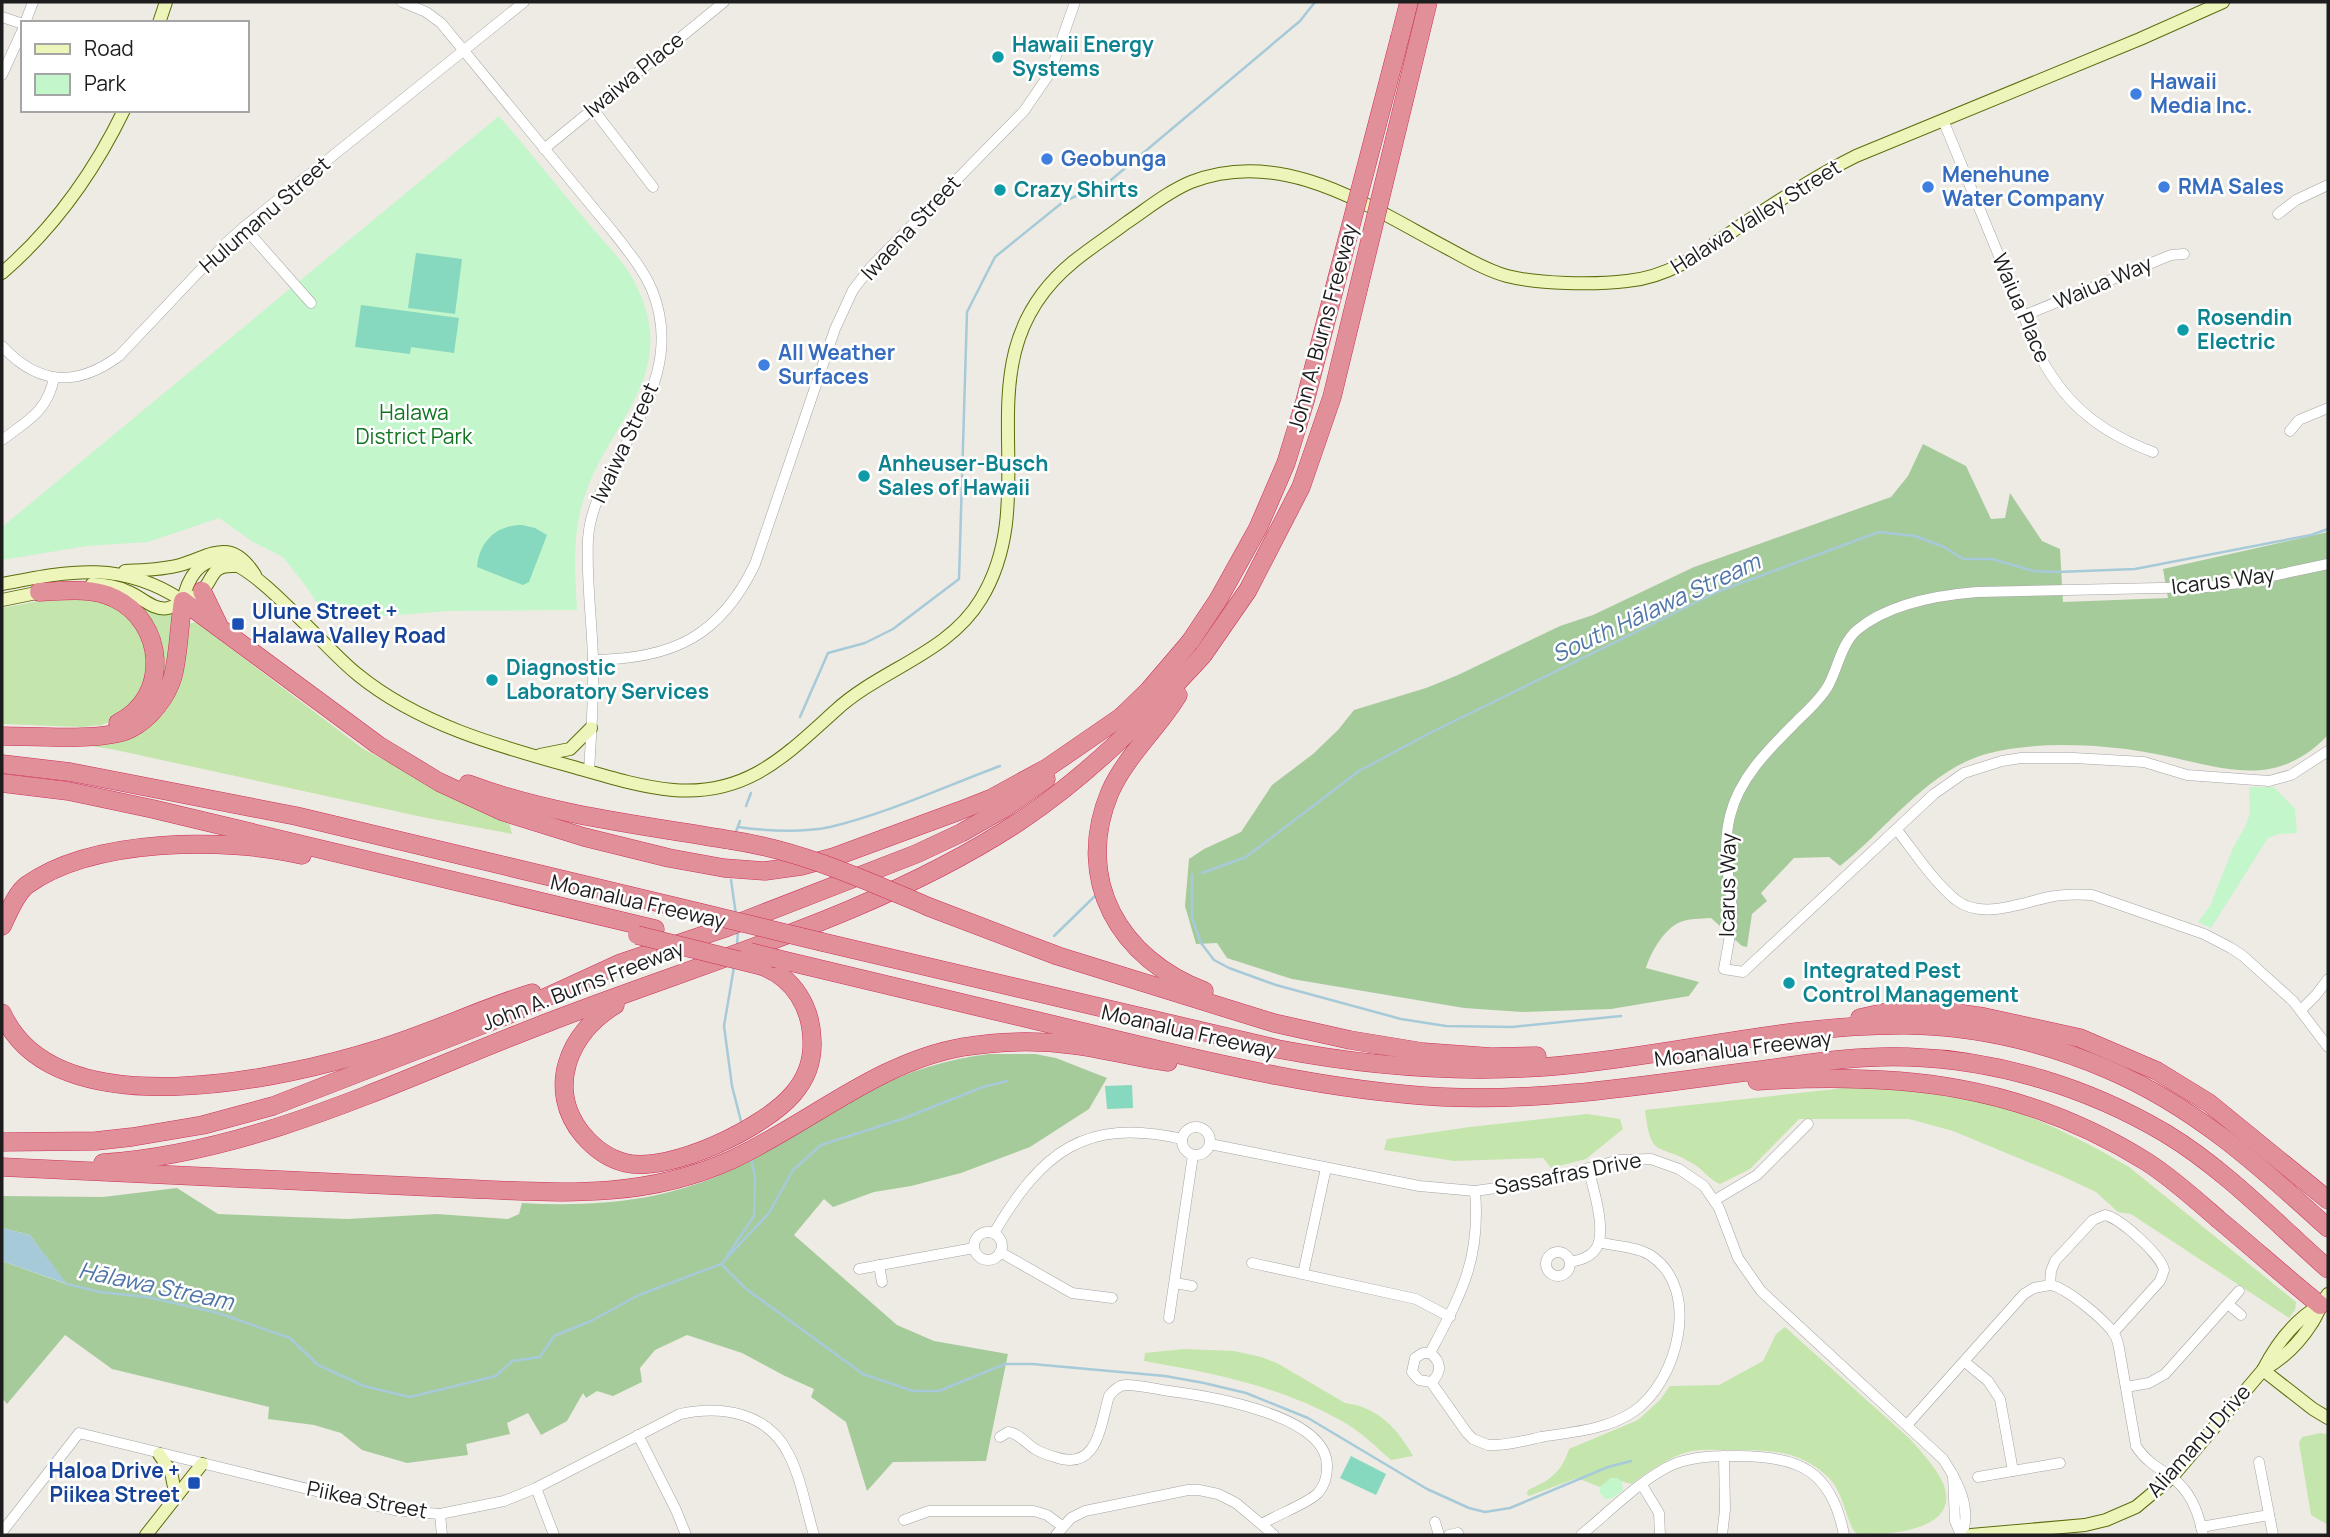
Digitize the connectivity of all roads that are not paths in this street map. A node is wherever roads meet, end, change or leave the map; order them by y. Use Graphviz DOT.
graph roads {
  1 [pos="33,2"];
  2 [pos="166,2"];
  3 [pos="402,2"];
  4 [pos="524,2"];
  5 [pos="724,2"];
  6 [pos="1075,2"];
  7 [pos="1409,2"];
  8 [pos="1429,2"];
  9 [pos="2224,2"];
  10 [pos="2,16"];
  11 [pos="26,21"];
  12 [pos="160,21"];
  13 [pos="21,24"];
  14 [pos="21,32"];
  15 [pos="462,50"];
  16 [pos="2,75"];
  17 [pos="593,109"];
  18 [pos="123,112"];
  19 [pos="1942,120"];
  20 [pos="544,149"];
  21 [pos="2328,185"];
  22 [pos="653,187"];
  23 [pos="2278,214"];
  24 [pos="244,227"];
  25 [pos="2183,254"];
  26 [pos="2,272"];
  27 [pos="311,303"];
  28 [pos="2024,316"];
  29 [pos="2,346"];
  30 [pos="54,378"];
  31 [pos="2328,408"];
  32 [pos="2290,431"];
  33 [pos="2,440"];
  34 [pos="2153,452"];
  35 [pos="2328,564"];
  36 [pos="237,566"];
  37 [pos="114,572"];
  38 [pos="255,576"];
  39 [pos="2,584"];
  40 [pos="202,591"];
  41 [pos="39,592"];
  42 [pos="2,600"];
  43 [pos="183,601"];
  44 [pos="220,627"];
  45 [pos="1203,655"];
  46 [pos="593,660"];
  47 [pos="1124,715"];
  48 [pos="341,717"];
  49 [pos="591,728"];
  50 [pos="2,736"];
  51 [pos="67,736"];
  52 [pos="2328,751"];
  53 [pos="2,753"];
  54 [pos="533,756"];
  55 [pos="2,764"];
  56 [pos="589,772"];
  57 [pos="2,783"];
  58 [pos="2,790"];
  59 [pos="153,808"];
  60 [pos="296,816"];
  61 [pos="1896,830"];
  62 [pos="468,885"];
  63 [pos="24,887"];
  64 [pos="540,902"];
  65 [pos="2,908"];
  66 [pos="2,926"];
  67 [pos="711,962"];
  68 [pos="770,962"];
  69 [pos="621,963"];
  70 [pos="2328,979"];
  71 [pos="2301,1010"];
  72 [pos="2,1013"];
  73 [pos="1802,1032"];
  74 [pos="1714,1045"];
  75 [pos="2328,1047"];
  76 [pos="1423,1052"];
  77 [pos="1302,1080"];
  78 [pos="1604,1090"];
  79 [pos="1808,1124"];
  80 [pos="2,1139"];
  81 [pos="1182,1139"];
  82 [pos="1210,1144"];
  83 [pos="1194,1155"];
  84 [pos="2,1166"];
  85 [pos="1326,1168"];
  86 [pos="1588,1168"];
  87 [pos="1475,1191"];
  88 [pos="1714,1200"];
  89 [pos="2328,1200"];
  90 [pos="2328,1228"];
  91 [pos="994,1233"];
  92 [pos="1599,1242"];
  93 [pos="974,1248"];
  94 [pos="1000,1252"];
  95 [pos="1570,1262"];
  96 [pos="1252,1263"];
  97 [pos="879,1265"];
  98 [pos="859,1269"];
  99 [pos="2328,1269"];
  100 [pos="1303,1274"];
  101 [pos="882,1282"];
  102 [pos="1175,1283"];
  103 [pos="2050,1285"];
  104 [pos="1192,1286"];
  105 [pos="2239,1291"];
  106 [pos="1112,1298"];
  107 [pos="2326,1301"];
  108 [pos="2228,1304"];
  109 [pos="2241,1315"];
  110 [pos="1450,1317"];
  111 [pos="1170,1318"];
  112 [pos="2113,1332"];
  113 [pos="1430,1353"];
  114 [pos="1965,1362"];
  115 [pos="2263,1370"];
  116 [pos="1431,1382"];
  117 [pos="2126,1387"];
  118 [pos="2328,1418"];
  119 [pos="1908,1425"];
  120 [pos="638,1435"];
  121 [pos="1000,1437"];
  122 [pos="159,1454"];
  123 [pos="1724,1456"];
  124 [pos="2259,1462"];
  125 [pos="2060,1463"];
  126 [pos="202,1464"];
  127 [pos="2012,1471"];
  128 [pos="1978,1477"];
  129 [pos="2172,1477"];
  130 [pos="1642,1485"];
  131 [pos="536,1488"];
  132 [pos="176,1497"];
  133 [pos="440,1514"];
  134 [pos="2269,1515"];
  135 [pos="904,1520"];
  136 [pos="1435,1522"];
  137 [pos="1262,1524"];
  138 [pos="1059,1531"];
  139 [pos="2202,1531"];
  140 [pos="2,1532"];
  141 [pos="2038,1532"];
  142 [pos="146,1535"];
  143 [pos="442,1535"];
  144 [pos="554,1535"];
  145 [pos="685,1535"];
  146 [pos="814,1535"];
  147 [pos="1274,1535"];
  148 [pos="1439,1535"];
  149 [pos="1581,1535"];
  150 [pos="1660,1535"];
  151 [pos="1721,1535"];
  152 [pos="1844,1535"];
  153 [pos="1962,1535"];
  154 [pos="1971,1535"];
  155 [pos="2273,1535"];
  1 -- 11 [label="street"];
  2 -- 12 [label="street"];
  3 -- 15 [label="street, Iwaiwa Street"];
  4 -- 15 [label="street, Hulumanu Street"];
  5 -- 17 [label="street, Iwaiwa Place"];
  6 -- 46 [label="street, Iwaena Street"];
  7 -- 47 [label="highway, John A. Burns Freeway, bridge"];
  8 -- 45 [label="highway, John A. Burns Freeway, bridge"];
  9 -- 19 [label="street, Halawa Valley Street"];
  10 -- 13 [label="street"];
  14 -- 16 [label="street"];
  15 -- 20 [label="street, Iwaiwa Street"];
  15 -- 24 [label="street, Hulumanu Street"];
  17 -- 20 [label="street, Iwaiwa Place"];
  17 -- 22 [label="street"];
  18 -- 26 [label="street"];
  19 -- 28 [label="street, Waiua Place"];
  19 -- 56 [label="street, Halawa Valley Street"];
  20 -- 46 [label="street, Iwaiwa Street"];
  21 -- 23 [label="street"];
  24 -- 27 [label="street"];
  24 -- 30 [label="street, Hulumanu Street"];
  25 -- 28 [label="street, Waiua Way"];
  28 -- 34 [label="street, Waiua Place"];
  29 -- 30 [label="street, Hulumanu Street"];
  30 -- 33 [label="street"];
  31 -- 32 [label="street"];
  35 -- 61 [label="street, Icarus Way"];
  36 -- 38 [label="street, Halawa Valley Street"];
  36 -- 40 [label="street"];
  36 -- 43 [label="street, Halawa Valley Street"];
  37 -- 38 [label="street"];
  37 -- 39 [label="street"];
  37 -- 43 [label="street"];
  38 -- 54 [label="street, Halawa Valley Street"];
  40 -- 43 [label="street"];
  40 -- 44 [label="highway"];
  41 -- 42 [label="street"];
  41 -- 43 [label="street"];
  41 -- 51 [label="highway"];
  43 -- 44 [label="highway"];
  43 -- 51 [label="highway"];
  44 -- 48 [label="highway"];
  45 -- 67 [label="highway, John A. Burns Freeway, bridge"];
  45 -- 76 [label="highway"];
  46 -- 49 [label="street, Iwaiwa Street"];
  47 -- 48 [label="highway"];
  47 -- 69 [label="highway, John A. Burns Freeway, bridge"];
  48 -- 76 [label="highway, bridge"];
  49 -- 54 [label="street"];
  49 -- 56 [label="street, Iwaiwa Street"];
  50 -- 51 [label="highway"];
  52 -- 61 [label="street, Icarus Way"];
  53 -- 60 [label="highway"];
  54 -- 56 [label="street, Halawa Valley Street"];
  55 -- 60 [label="highway, Moanalua Freeway"];
  57 -- 59 [label="highway, Moanalua Freeway"];
  58 -- 59 [label="highway"];
  59 -- 62 [label="highway, Moanalua Freeway"];
  60 -- 74 [label="highway, Moanalua Freeway, bridge"];
  61 -- 71 [label="street"];
  62 -- 63 [label="highway"];
  62 -- 64 [label="highway, Moanalua Freeway"];
  63 -- 65 [label="highway"];
  63 -- 66 [label="highway"];
  64 -- 68 [label="highway, Moanalua Freeway, bridge"];
  64 -- 68 [label="highway, bridge"];
  67 -- 68 [label="highway"];
  67 -- 84 [label="highway, John A. Burns Freeway"];
  68 -- 77 [label="highway, Moanalua Freeway"];
  69 -- 72 [label="highway"];
  69 -- 80 [label="highway, John A. Burns Freeway"];
  70 -- 71 [label="street"];
  71 -- 75 [label="street"];
  73 -- 74 [label="highway, Moanalua Freeway"];
  73 -- 89 [label="highway"];
  73 -- 90 [label="highway, Moanalua Freeway"];
  74 -- 76 [label="highway"];
  77 -- 78 [label="highway, Moanalua Freeway"];
  77 -- 84 [label="highway"];
  78 -- 99 [label="highway, Moanalua Freeway"];
  78 -- 107 [label="highway"];
  79 -- 88 [label="street"];
  81 -- 82 [label="street, Sassafras Drive"];
  81 -- 83 [label="street"];
  81 -- 91 [label="street, Sassafras Drive"];
  82 -- 83 [label="street"];
  82 -- 85 [label="street, Sassafras Drive"];
  83 -- 102 [label="street"];
  85 -- 87 [label="street, Sassafras Drive"];
  85 -- 100 [label="street"];
  86 -- 87 [label="street, Sassafras Drive"];
  86 -- 88 [label="street, Sassafras Drive"];
  86 -- 92 [label="street"];
  87 -- 110 [label="street"];
  88 -- 119 [label="street, Sassafras Drive"];
  91 -- 93 [label="street, Sassafras Drive"];
  91 -- 94 [label="street"];
  92 -- 95 [label="street"];
  92 -- 116 [label="street"];
  93 -- 94 [label="street, Sassafras Drive"];
  93 -- 97 [label="street, Sassafras Drive"];
  94 -- 106 [label="street, Sassafras Drive"];
  96 -- 100 [label="street"];
  97 -- 98 [label="street, Sassafras Drive"];
  97 -- 101 [label="street"];
  100 -- 110 [label="street"];
  102 -- 104 [label="street"];
  102 -- 111 [label="street"];
  103 -- 112 [label="street"];
  103 -- 112 [label="street"];
  103 -- 114 [label="street"];
  105 -- 108 [label="street"];
  107 -- 115 [label="street"];
  108 -- 109 [label="street"];
  108 -- 117 [label="street"];
  110 -- 113 [label="street"];
  112 -- 117 [label="street"];
  113 -- 116 [label="street"];
  113 -- 116 [label="street"];
  114 -- 119 [label="street"];
  114 -- 127 [label="street"];
  115 -- 118 [label="street, Aliamanu Drive"];
  115 -- 129 [label="street, Aliamanu Drive"];
  117 -- 129 [label="street"];
  119 -- 153 [label="street, Sassafras Drive"];
  120 -- 131 [label="street, Piikea Street"];
  120 -- 145 [label="street"];
  120 -- 146 [label="street, Piikea Street"];
  121 -- 137 [label="street"];
  122 -- 126 [label="street, Piikea Street"];
  122 -- 132 [label="street"];
  122 -- 140 [label="street, Piikea Street"];
  123 -- 130 [label="street"];
  123 -- 151 [label="street"];
  123 -- 152 [label="street"];
  124 -- 134 [label="street"];
  125 -- 127 [label="street"];
  126 -- 132 [label="street"];
  126 -- 133 [label="street, Piikea Street"];
  127 -- 128 [label="street"];
  129 -- 139 [label="street"];
  129 -- 141 [label="street, Aliamanu Drive"];
  130 -- 149 [label="street"];
  130 -- 150 [label="street"];
  131 -- 133 [label="street, Piikea Street"];
  131 -- 144 [label="street"];
  132 -- 142 [label="street"];
  133 -- 143 [label="street"];
  134 -- 139 [label="street"];
  134 -- 155 [label="street"];
  135 -- 138 [label="street"];
  136 -- 148 [label="street"];
  137 -- 138 [label="street"];
  137 -- 147 [label="street"];
  141 -- 154 [label="street, Aliamanu Drive"];
}
